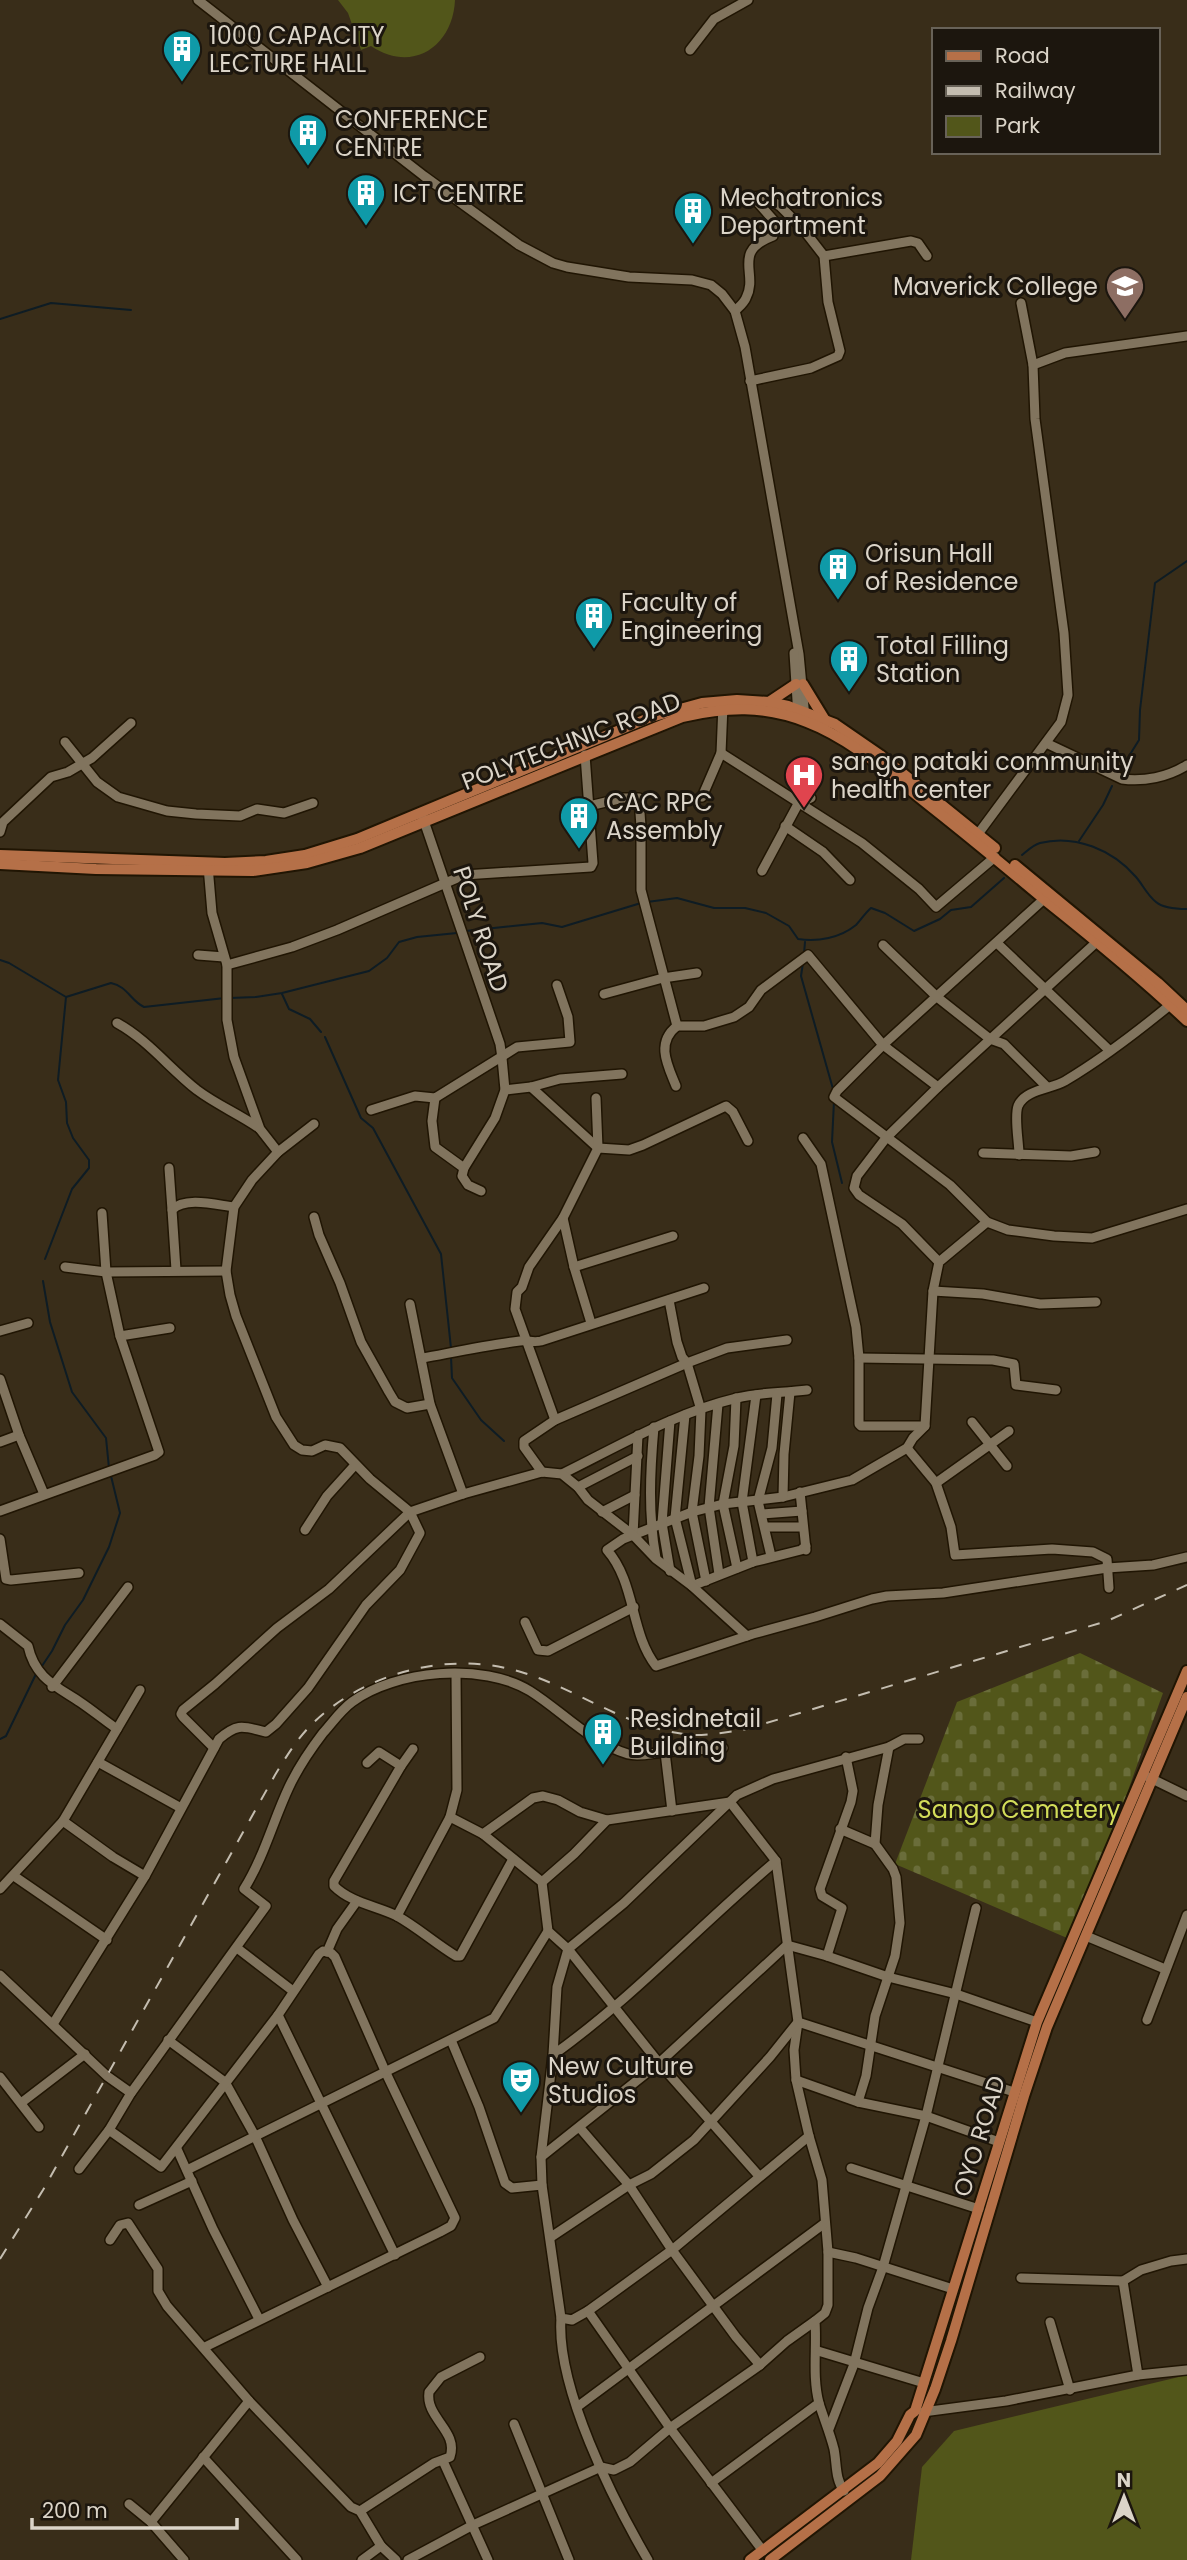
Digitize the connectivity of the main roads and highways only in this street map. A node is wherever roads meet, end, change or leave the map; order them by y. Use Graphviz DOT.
graph roads {
  1 [pos="769,702"];
  2 [pos="723,704"];
  3 [pos="802,715"];
  4 [pos="825,720"];
  5 [pos="551,764"];
  6 [pos="987,846"];
  7 [pos="0,855"];
  8 [pos="0,864"];
  9 [pos="208,867"];
  10 [pos="1100,939"];
  11 [pos="1187,1010"];
  12 [pos="1187,1021"];
  13 [pos="1187,1671"];
  14 [pos="1187,1697"];
  15 [pos="1177,1719"];
  16 [pos="1148,1777"];
  17 [pos="976,2235"];
  18 [pos="766,2555"];
  19 [pos="750,2560"];
  1 -- 2 [label="main road, POLYTECHNIC ROAD"];
  1 -- 3 [label="main road, POLYTECHNIC ROAD"];
  1 -- 4 [label="main road"];
  2 -- 3 [label="main road, POLYTECHNIC ROAD"];
  2 -- 5 [label="main road, POLYTECHNIC ROAD"];
  2 -- 5 [label="main road, POLYTECHNIC ROAD"];
  3 -- 4 [label="main road, POLYTECHNIC ROAD"];
  3 -- 6 [label="main road, POLYTECHNIC ROAD"];
  4 -- 6 [label="main road, POLYTECHNIC ROAD"];
  5 -- 9 [label="main road, POLYTECHNIC ROAD"];
  6 -- 10 [label="main road, POLYTECHNIC ROAD"];
  6 -- 10 [label="main road, POLYTECHNIC ROAD"];
  7 -- 9 [label="main road, POLYTECHNIC ROAD"];
  8 -- 9 [label="main road, POLYTECHNIC ROAD"];
  10 -- 11 [label="main road, POLYTECHNIC ROAD"];
  10 -- 12 [label="main road, POLYTECHNIC ROAD"];
  13 -- 15 [label="main road, OYO ROAD"];
  14 -- 15 [label="main road, OYO ROAD"];
  15 -- 16 [label="main road, OYO ROAD"];
  16 -- 17 [label="main road, OYO ROAD"];
  16 -- 17 [label="main road, OYO ROAD"];
  17 -- 18 [label="main road, OYO ROAD"];
  17 -- 18 [label="main road, OYO ROAD"];
  18 -- 19 [label="main road, OYO ROAD"];
}
